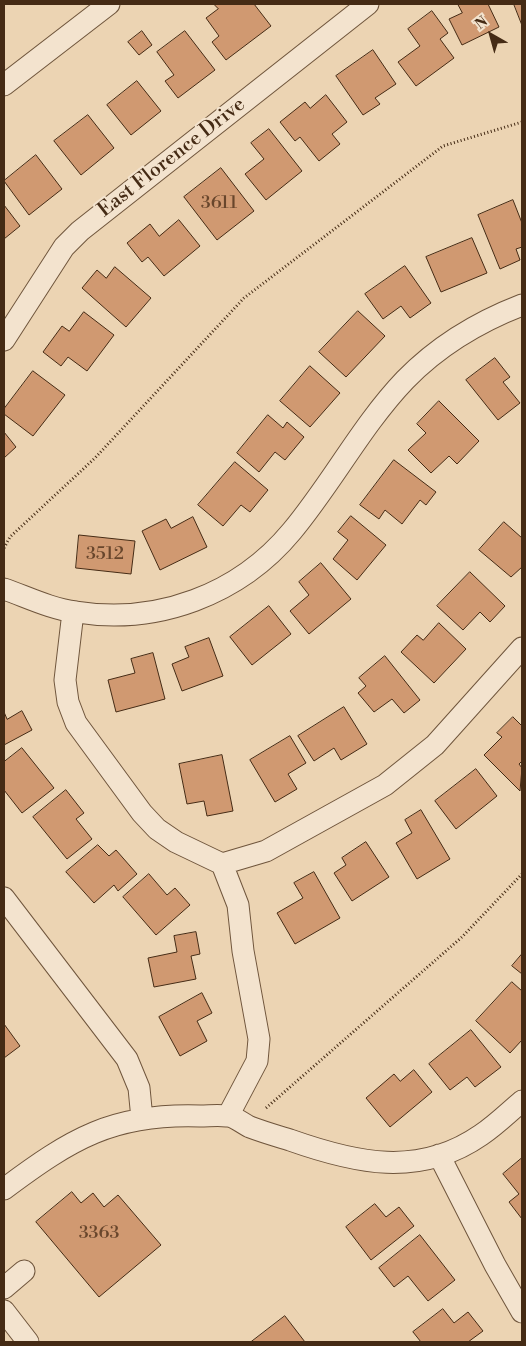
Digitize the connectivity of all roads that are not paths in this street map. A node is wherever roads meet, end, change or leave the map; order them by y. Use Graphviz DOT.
graph roads {
  1 [pos="109,4"];
  2 [pos="368,4"];
  3 [pos="4,85"];
  4 [pos="522,306"];
  5 [pos="4,340"];
  6 [pos="4,589"];
  7 [pos="73,612"];
  8 [pos="522,648"];
  9 [pos="222,864"];
  10 [pos="4,898"];
  11 [pos="522,1101"];
  12 [pos="228,1116"];
  13 [pos="142,1119"];
  14 [pos="439,1155"];
  15 [pos="4,1189"];
  16 [pos="24,1271"];
  17 [pos="4,1288"];
  18 [pos="4,1311"];
  19 [pos="522,1312"];
  20 [pos="28,1342"];
  1 -- 3 [label="street"];
  2 -- 5 [label="street, East Florence Drive"];
  4 -- 7 [label="street"];
  6 -- 7 [label="street"];
  7 -- 9 [label="street"];
  8 -- 9 [label="street"];
  9 -- 12 [label="street"];
  10 -- 13 [label="street"];
  11 -- 14 [label="street"];
  12 -- 13 [label="street"];
  12 -- 14 [label="street"];
  13 -- 15 [label="street"];
  14 -- 19 [label="street"];
  16 -- 17 [label="street"];
  18 -- 20 [label="street"];
}
